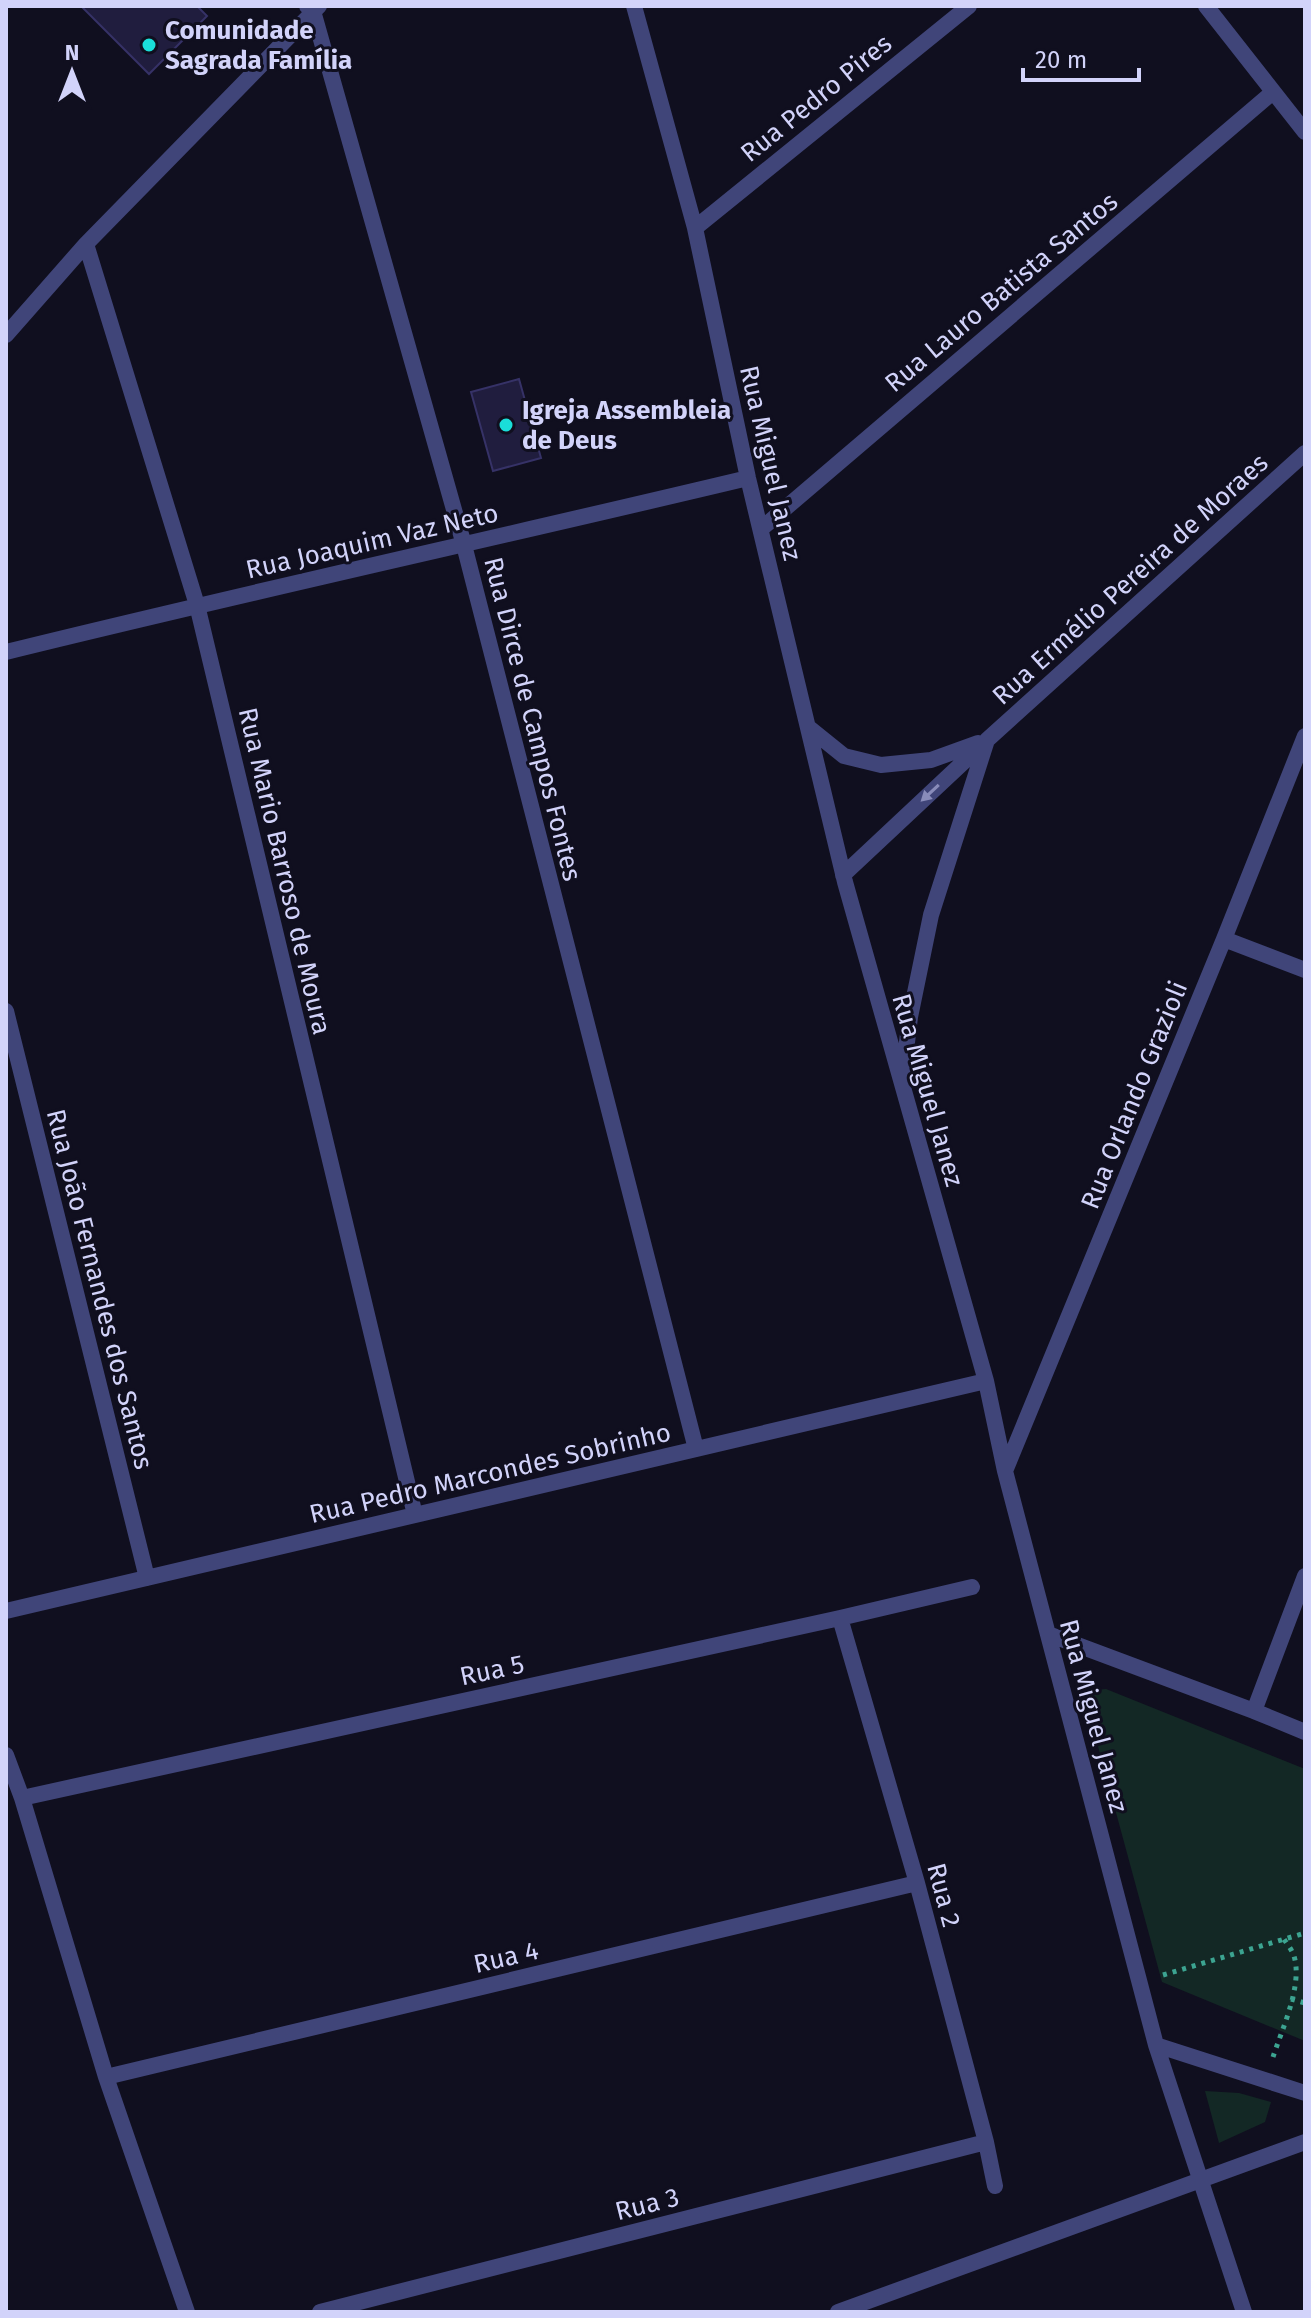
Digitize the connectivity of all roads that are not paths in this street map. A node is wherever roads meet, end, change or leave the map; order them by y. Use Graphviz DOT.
graph roads {
  1 [pos="634,6"];
  2 [pos="969,6"];
  3 [pos="1206,6"];
  4 [pos="313,8"];
  5 [pos="1273,92"];
  6 [pos="1305,132"];
  7 [pos="695,228"];
  8 [pos="86,244"];
  9 [pos="6,335"];
  10 [pos="1304,454"];
  11 [pos="748,478"];
  12 [pos="761,529"];
  13 [pos="464,545"];
  14 [pos="197,605"];
  15 [pos="6,652"];
  16 [pos="808,727"];
  17 [pos="1305,736"];
  18 [pos="987,740"];
  19 [pos="843,875"];
  20 [pos="1224,939"];
  21 [pos="1305,970"];
  22 [pos="6,1011"];
  23 [pos="902,1086"];
  24 [pos="986,1381"];
  25 [pos="696,1449"];
  26 [pos="1005,1471"];
  27 [pos="415,1515"];
  28 [pos="1305,1576"];
  29 [pos="147,1578"];
  30 [pos="972,1587"];
  31 [pos="6,1611"];
  32 [pos="840,1618"];
  33 [pos="1048,1634"];
  34 [pos="1254,1711"];
  35 [pos="1305,1732"];
  36 [pos="6,1755"];
  37 [pos="22,1798"];
  38 [pos="917,1883"];
  39 [pos="1156,2045"];
  40 [pos="106,2077"];
  41 [pos="1305,2093"];
  42 [pos="986,2142"];
  43 [pos="1305,2142"];
  44 [pos="1201,2180"];
  45 [pos="995,2186"];
  46 [pos="187,2312"];
  47 [pos="320,2312"];
  48 [pos="838,2312"];
  49 [pos="1244,2312"];
  1 -- 7 [label="street, Rua Miguel Janez"];
  2 -- 7 [label="street, Rua Pedro Pires"];
  3 -- 5 [label="street"];
  4 -- 8 [label="street"];
  4 -- 13 [label="street, Rua Dirce de Campos Fontes"];
  5 -- 6 [label="street"];
  5 -- 12 [label="street, Rua Lauro Batista Santos"];
  7 -- 11 [label="street, Rua Miguel Janez"];
  8 -- 9 [label="street"];
  8 -- 14 [label="street, Rua Mario Barroso de Moura"];
  10 -- 18 [label="street, Rua Ermélio Pereira de Moraes"];
  11 -- 12 [label="street, Rua Miguel Janez"];
  11 -- 13 [label="street, Rua Joaquim Vaz Neto"];
  12 -- 16 [label="street, Rua Miguel Janez"];
  13 -- 14 [label="street, Rua Joaquim Vaz Neto"];
  13 -- 25 [label="street, Rua Dirce de Campos Fontes"];
  14 -- 15 [label="street, Rua Joaquim Vaz Neto"];
  14 -- 27 [label="street, Rua Mario Barroso de Moura"];
  16 -- 18 [label="street, Rua Ermélio Pereira de Moraes"];
  16 -- 19 [label="street, Rua Miguel Janez"];
  17 -- 20 [label="street, Rua Orlando Grazioli"];
  18 -- 19 [label="street, Rua Ermélio Pereira de Moraes, one-way"];
  18 -- 23 [label="street, Rua Ermélio Pereira de Moraes"];
  19 -- 23 [label="street, Rua Miguel Janez"];
  20 -- 21 [label="street"];
  20 -- 26 [label="street, Rua Orlando Grazioli"];
  22 -- 29 [label="street, Rua João Fernandes dos Santos"];
  23 -- 24 [label="street, Rua Miguel Janez"];
  24 -- 25 [label="street, Rua Pedro Marcondes Sobrinho"];
  24 -- 26 [label="street, Rua Miguel Janez"];
  25 -- 27 [label="street, Rua Pedro Marcondes Sobrinho"];
  26 -- 33 [label="street, Rua Miguel Janez"];
  27 -- 29 [label="street, Rua Pedro Marcondes Sobrinho"];
  28 -- 34 [label="street"];
  29 -- 31 [label="street, Rua Pedro Marcondes Sobrinho"];
  30 -- 32 [label="street, Rua 5"];
  32 -- 37 [label="street, Rua 5"];
  32 -- 38 [label="street, Rua 2"];
  33 -- 34 [label="street"];
  33 -- 39 [label="street, Rua Miguel Janez"];
  34 -- 35 [label="street"];
  36 -- 37 [label="street"];
  37 -- 40 [label="street"];
  38 -- 40 [label="street, Rua 4"];
  38 -- 42 [label="street, Rua 2"];
  39 -- 41 [label="street"];
  39 -- 44 [label="street, Rua Miguel Janez"];
  40 -- 46 [label="street"];
  42 -- 45 [label="street, Rua 2"];
  42 -- 47 [label="street, Rua 3"];
  43 -- 44 [label="street"];
  44 -- 48 [label="street"];
  44 -- 49 [label="street, Rua Miguel Janez"];
}
